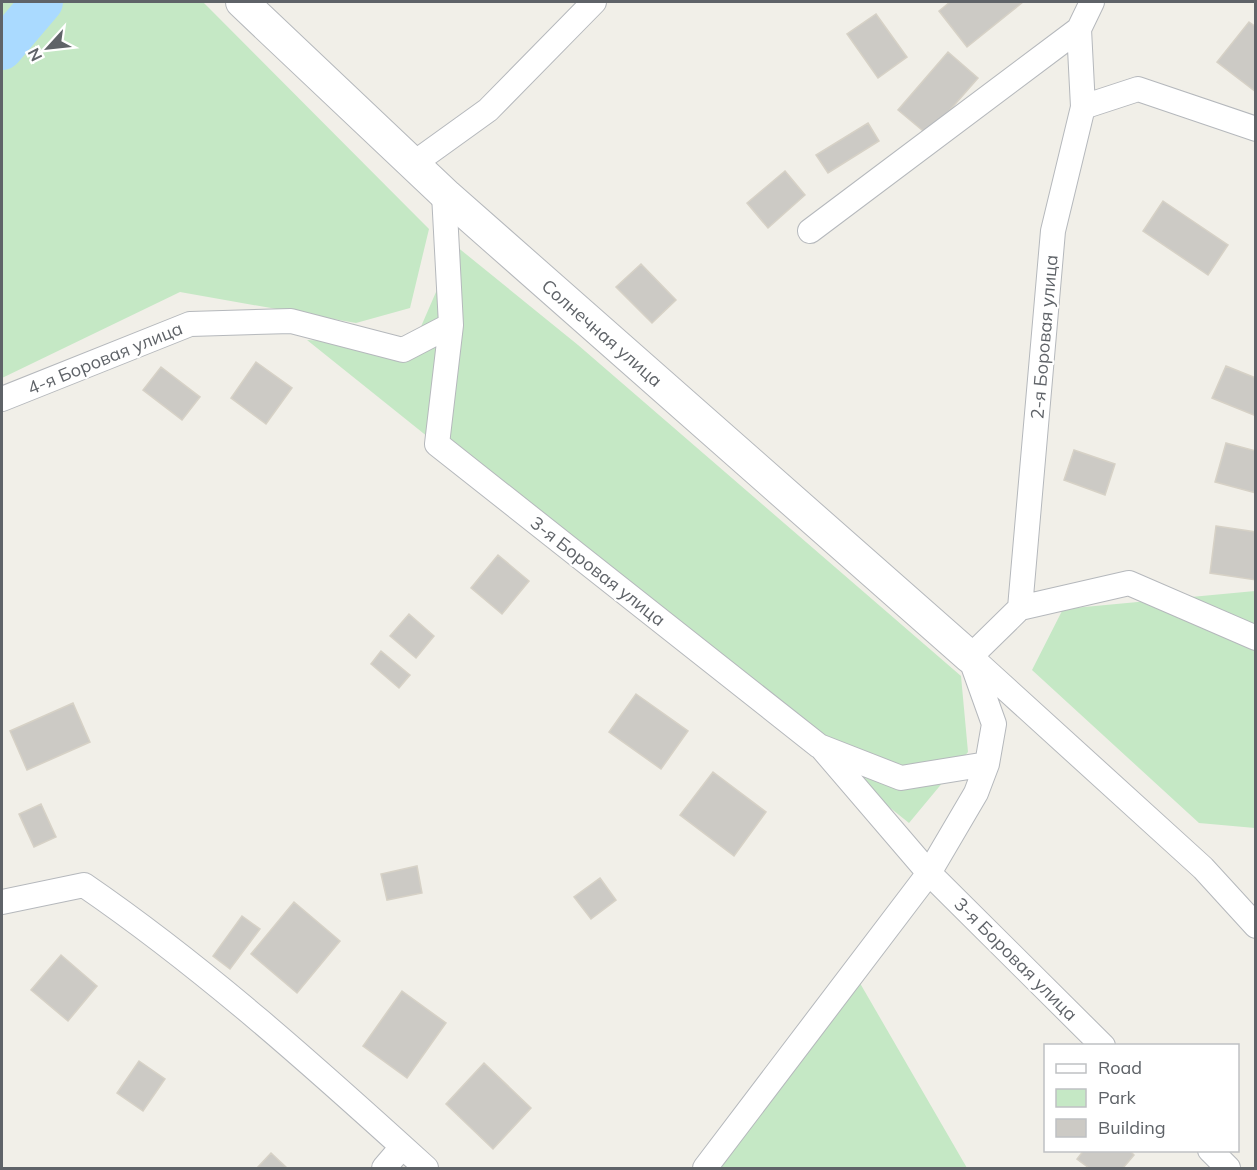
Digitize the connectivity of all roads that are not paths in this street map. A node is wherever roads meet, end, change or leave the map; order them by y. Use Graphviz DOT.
graph roads {
  1 [pos="242,2"];
  2 [pos="594,2"];
  3 [pos="1092,2"];
  4 [pos="1079,29"];
  5 [pos="1083,107"];
  6 [pos="1256,129"];
  7 [pos="413,164"];
  8 [pos="444,194"];
  9 [pos="810,231"];
  10 [pos="451,325"];
  11 [pos="2,399"];
  12 [pos="1020,608"];
  13 [pos="1256,638"];
  14 [pos="970,657"];
  15 [pos="819,746"];
  16 [pos="987,764"];
  17 [pos="929,873"];
  18 [pos="2,902"];
  19 [pos="1256,926"];
  20 [pos="1101,1044"];
  21 [pos="402,1147"];
  22 [pos="1212,1152"];
  23 [pos="384,1168"];
  24 [pos="426,1168"];
  25 [pos="705,1168"];
  26 [pos="1228,1168"];
  1 -- 7 [label="street, Солнечная улица"];
  2 -- 7 [label="street"];
  3 -- 4 [label="street, 2-я Боровая улица"];
  4 -- 5 [label="street, 2-я Боровая улица"];
  4 -- 9 [label="street"];
  5 -- 6 [label="street"];
  5 -- 12 [label="street, 2-я Боровая улица"];
  7 -- 8 [label="street, Солнечная улица"];
  8 -- 10 [label="street, 3-я Боровая улица"];
  8 -- 14 [label="street, Солнечная улица"];
  10 -- 11 [label="street, 4-я Боровая улица"];
  10 -- 15 [label="street, 3-я Боровая улица"];
  12 -- 13 [label="street"];
  12 -- 14 [label="street"];
  14 -- 16 [label="street"];
  14 -- 19 [label="street"];
  15 -- 16 [label="street, 3-я Боровая улица"];
  15 -- 17 [label="street, 3-я Боровая улица"];
  16 -- 17 [label="street"];
  17 -- 20 [label="street, 3-я Боровая улица"];
  17 -- 25 [label="street"];
  18 -- 21 [label="street"];
  21 -- 23 [label="street"];
  21 -- 24 [label="street"];
  22 -- 26 [label="street"];
}
